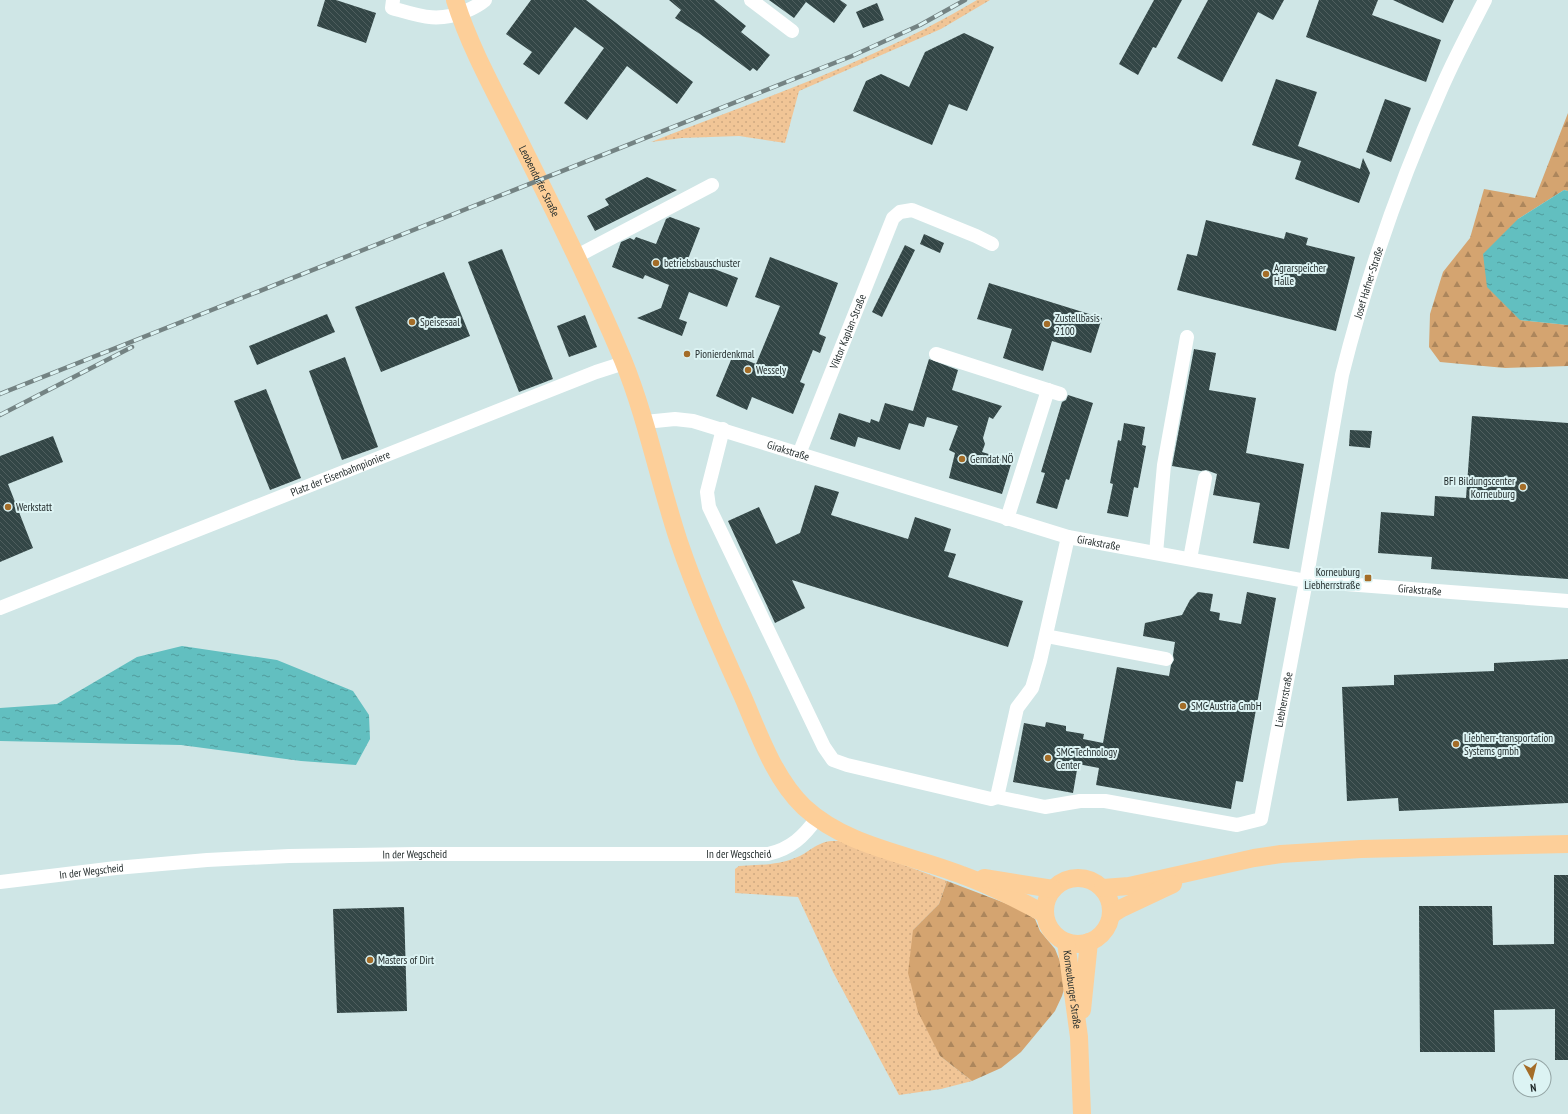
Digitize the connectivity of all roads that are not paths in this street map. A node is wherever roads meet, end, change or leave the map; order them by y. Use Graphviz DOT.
graph roads {
  1 [pos="393,0"];
  2 [pos="485,0"];
  3 [pos="751,0"];
  4 [pos="1485,0"];
  5 [pos="457,7"];
  6 [pos="792,31"];
  7 [pos="712,184"];
  8 [pos="992,244"];
  9 [pos="577,256"];
  10 [pos="1187,337"];
  11 [pos="936,354"];
  12 [pos="624,363"];
  13 [pos="644,422"];
  14 [pos="723,430"];
  15 [pos="799,454"];
  16 [pos="1205,478"];
  17 [pos="1007,519"];
  18 [pos="1068,537"];
  19 [pos="1156,553"];
  20 [pos="1190,559"];
  21 [pos="1306,581"];
  22 [pos="1568,601"];
  23 [pos="0,608"];
  24 [pos="1046,636"];
  25 [pos="1166,659"];
  26 [pos="997,797"];
  27 [pos="817,818"];
  28 [pos="1568,844"];
  29 [pos="1203,870"];
  30 [pos="963,875"];
  31 [pos="0,882"];
  32 [pos="1103,888"];
  33 [pos="1053,889"];
  34 [pos="1045,914"];
  35 [pos="1111,915"];
  36 [pos="1066,942"];
  37 [pos="1089,942"];
  38 [pos="1079,1037"];
  39 [pos="1082,1114"];
  1 -- 5 [label="street"];
  2 -- 5 [label="street"];
  3 -- 6 [label="street"];
  4 -- 21 [label="street, Josef Hafner-Straße"];
  5 -- 9 [label="main road, Leobendorfer Straße"];
  7 -- 9 [label="street"];
  8 -- 15 [label="street, Viktor Kaplan-Straße"];
  9 -- 12 [label="main road, Leobendorfer Straße"];
  10 -- 19 [label="street"];
  11 -- 17 [label="street"];
  12 -- 13 [label="main road"];
  12 -- 23 [label="street, Platz der Eisenbahnpioniere"];
  13 -- 14 [label="street, Girakstraße"];
  13 -- 27 [label="main road"];
  14 -- 15 [label="street, Girakstraße"];
  14 -- 26 [label="street"];
  15 -- 17 [label="street, Girakstraße"];
  16 -- 20 [label="street"];
  17 -- 18 [label="street, Girakstraße"];
  18 -- 19 [label="street, Girakstraße"];
  18 -- 24 [label="street"];
  19 -- 20 [label="street, Girakstraße"];
  20 -- 21 [label="street, Girakstraße"];
  21 -- 22 [label="street, Girakstraße"];
  21 -- 26 [label="street, Liebherrstraße"];
  24 -- 25 [label="street"];
  24 -- 26 [label="street"];
  27 -- 30 [label="main road"];
  27 -- 31 [label="street, In der Wegscheid"];
  28 -- 29 [label="main road"];
  29 -- 32 [label="main road"];
  29 -- 35 [label="main road"];
  30 -- 33 [label="main road"];
  30 -- 34 [label="main road"];
  32 -- 33 [label="main road"];
  32 -- 35 [label="main road"];
  33 -- 34 [label="main road"];
  34 -- 36 [label="main road"];
  35 -- 37 [label="main road"];
  36 -- 37 [label="main road"];
  36 -- 38 [label="main road, Korneuburger Straße"];
  37 -- 38 [label="main road, Korneuburger Straße"];
  38 -- 39 [label="main road, Korneuburger Straße"];
}
